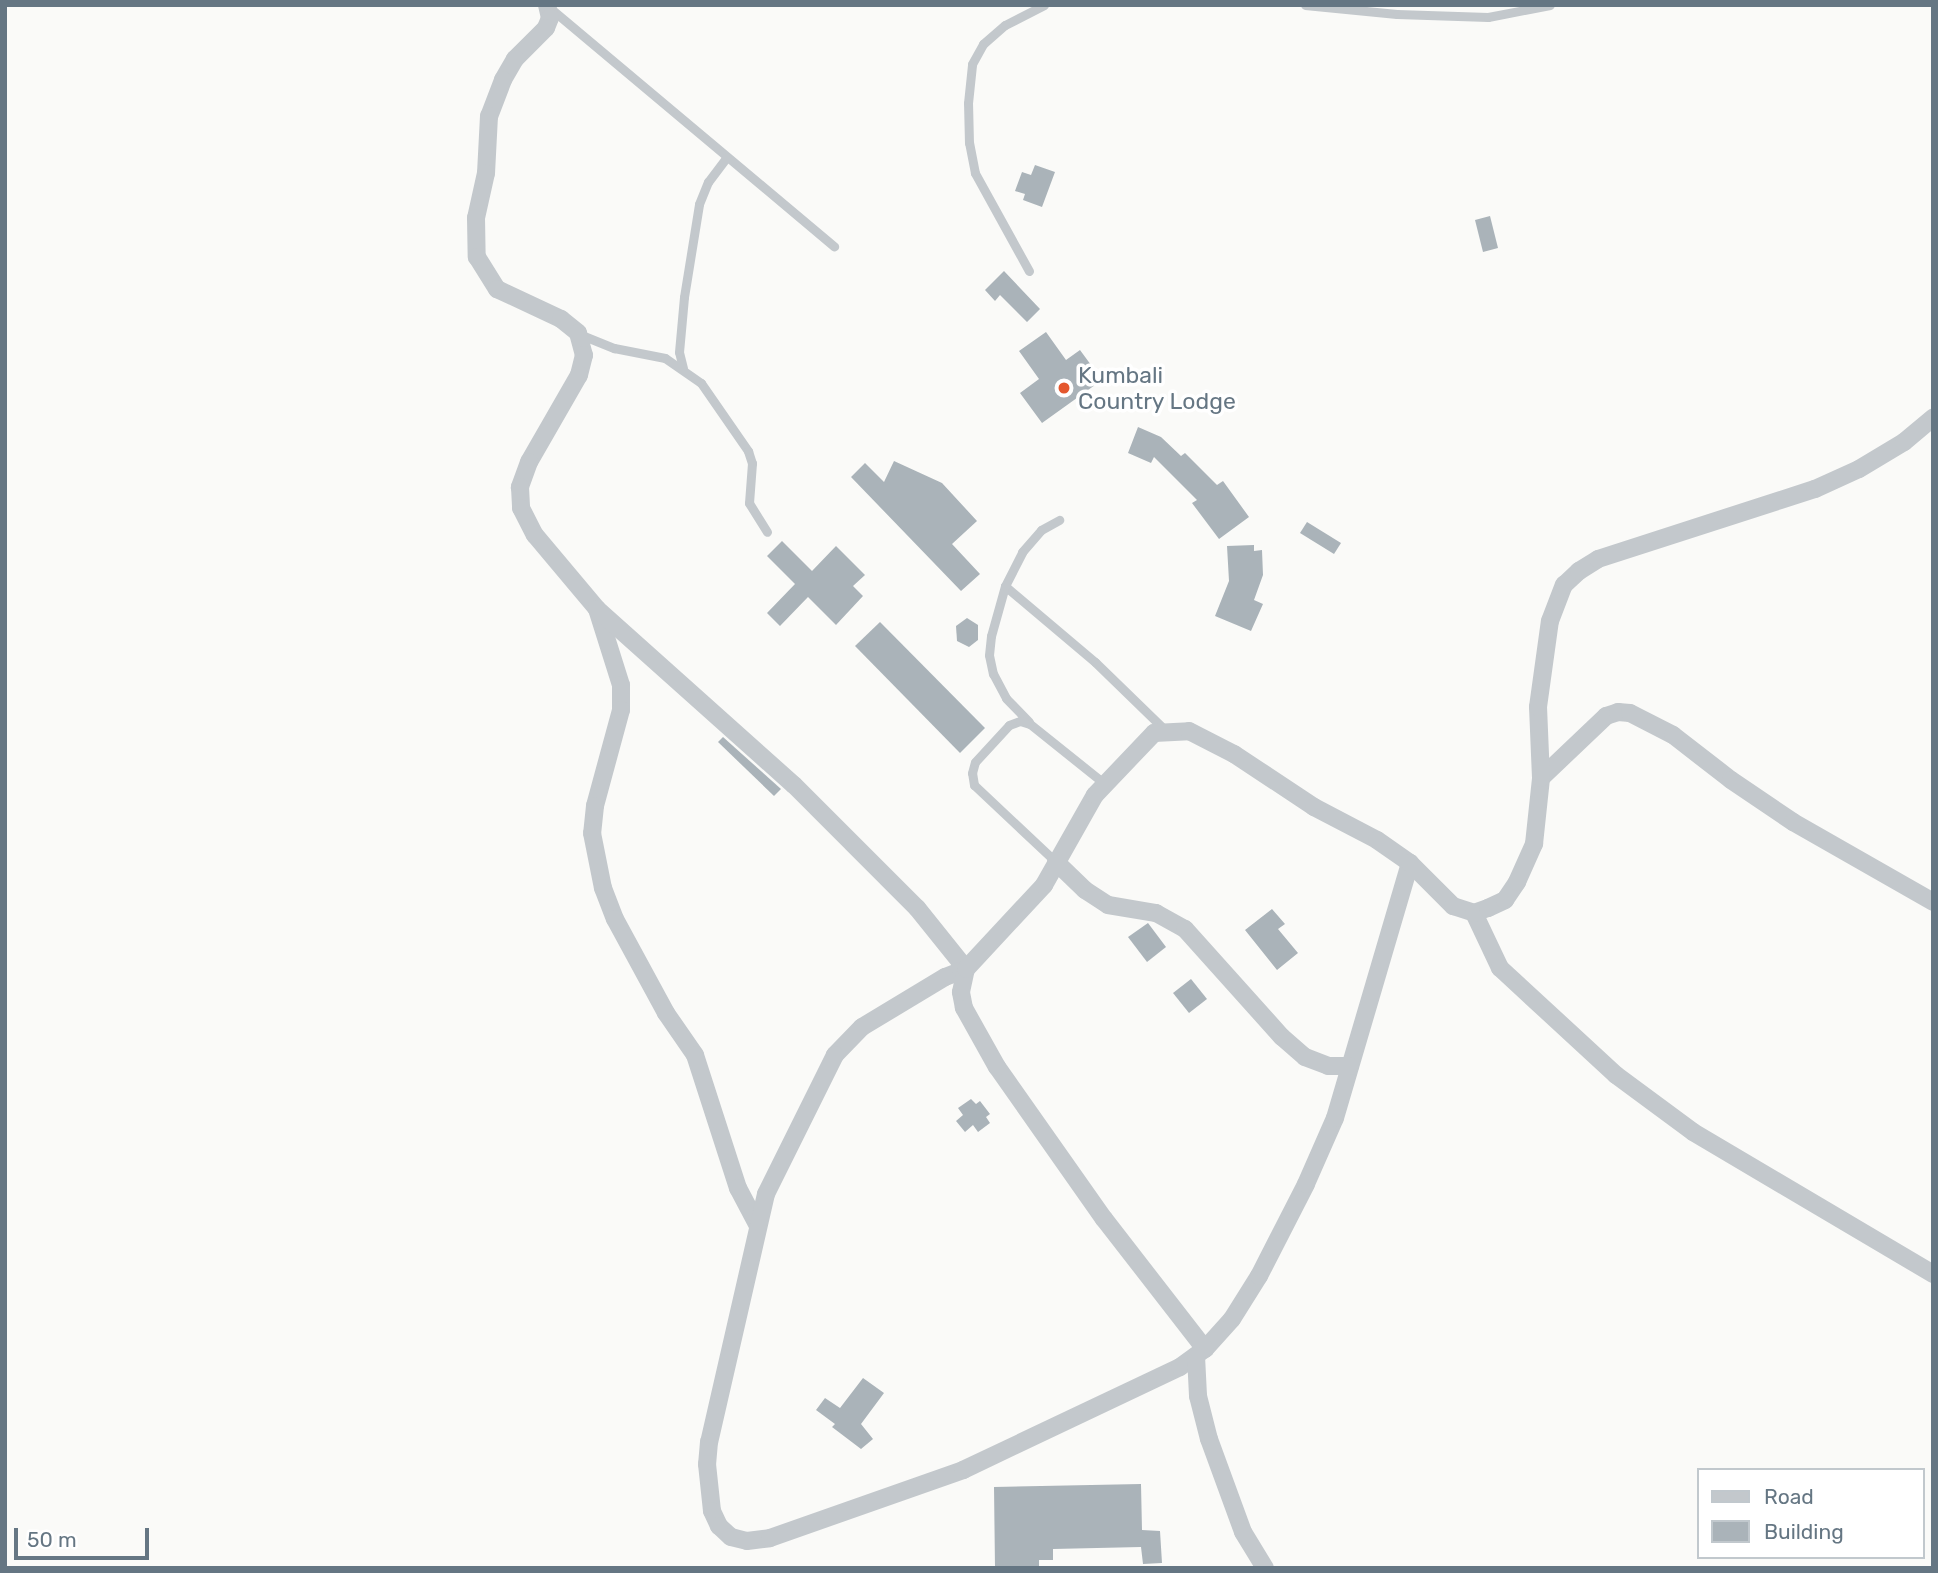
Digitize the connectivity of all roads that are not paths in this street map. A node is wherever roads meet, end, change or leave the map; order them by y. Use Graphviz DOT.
graph roads {
  1 [pos="1044,5"];
  2 [pos="1305,5"];
  3 [pos="1549,5"];
  4 [pos="548,6"];
  5 [pos="727,157"];
  6 [pos="834,246"];
  7 [pos="1029,271"];
  8 [pos="578,333"];
  9 [pos="683,368"];
  10 [pos="1933,418"];
  11 [pos="1059,520"];
  12 [pos="767,532"];
  13 [pos="1005,586"];
  14 [pos="597,609"];
  15 [pos="1030,723"];
  16 [pos="1165,730"];
  17 [pos="1541,778"];
  18 [pos="1105,784"];
  19 [pos="1056,862"];
  20 [pos="1410,863"];
  21 [pos="1933,902"];
  22 [pos="1474,913"];
  23 [pos="966,969"];
  24 [pos="1350,1066"];
  25 [pos="757,1224"];
  26 [pos="1933,1274"];
  27 [pos="1201,1353"];
  28 [pos="1265,1568"];
  1 -- 7 [label="lane"];
  2 -- 3 [label="lane"];
  4 -- 5 [label="lane"];
  4 -- 8 [label="street"];
  5 -- 6 [label="lane"];
  5 -- 9 [label="lane"];
  8 -- 9 [label="lane"];
  8 -- 14 [label="street"];
  9 -- 12 [label="lane"];
  10 -- 17 [label="street"];
  11 -- 13 [label="lane"];
  13 -- 15 [label="lane"];
  13 -- 16 [label="lane"];
  14 -- 23 [label="street"];
  14 -- 25 [label="street"];
  15 -- 18 [label="lane"];
  15 -- 19 [label="lane"];
  16 -- 18 [label="street"];
  16 -- 20 [label="street"];
  17 -- 21 [label="street"];
  17 -- 22 [label="street"];
  18 -- 19 [label="street"];
  19 -- 23 [label="street"];
  19 -- 24 [label="street"];
  20 -- 22 [label="street"];
  20 -- 24 [label="street"];
  22 -- 26 [label="street"];
  23 -- 25 [label="street"];
  23 -- 27 [label="street"];
  24 -- 27 [label="street"];
  25 -- 27 [label="street"];
  27 -- 28 [label="street"];
}
